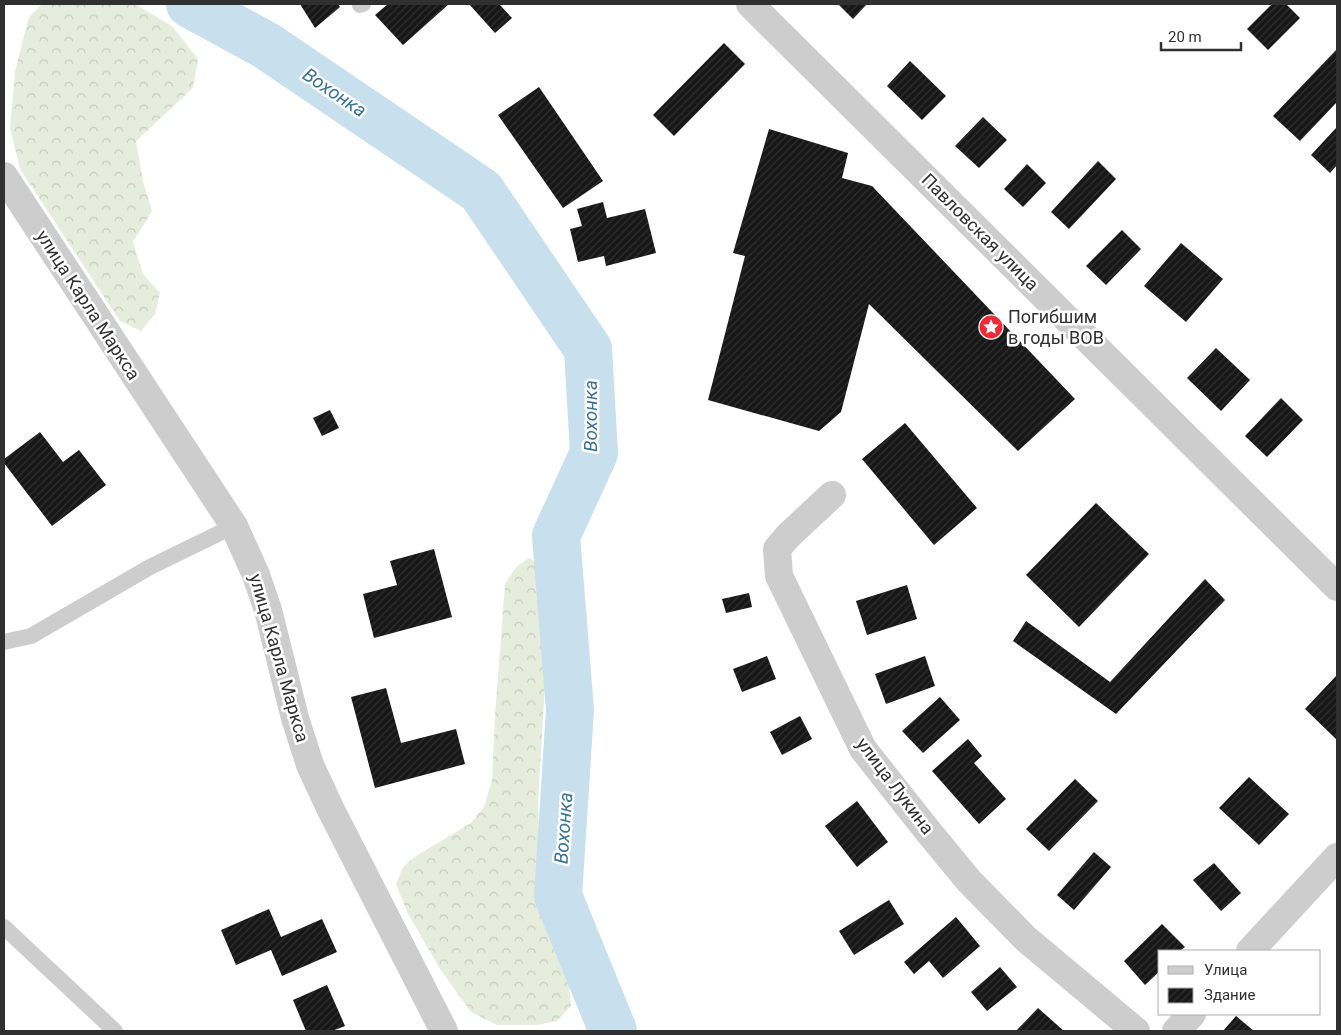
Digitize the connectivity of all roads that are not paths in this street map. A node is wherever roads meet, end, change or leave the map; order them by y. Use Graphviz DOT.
graph roads {
  1 [pos="750,4"];
  2 [pos="4,176"];
  3 [pos="832,494"];
  4 [pos="234,526"];
  5 [pos="1337,587"];
  6 [pos="4,642"];
  7 [pos="1337,856"];
  8 [pos="4,927"];
  9 [pos="1251,950"];
  10 [pos="1191,1015"];
  11 [pos="438,1029"];
  12 [pos="115,1031"];
  13 [pos="1136,1031"];
  14 [pos="1176,1031"];
  1 -- 5 [label="street, Павловская улица"];
  2 -- 4 [label="street, улица Карла Маркса"];
  3 -- 13 [label="street, улица Лукина"];
  4 -- 6 [label="lane"];
  4 -- 11 [label="street, улица Карла Маркса"];
  7 -- 9 [label="street"];
  8 -- 12 [label="lane"];
  10 -- 14 [label="street"];
}
